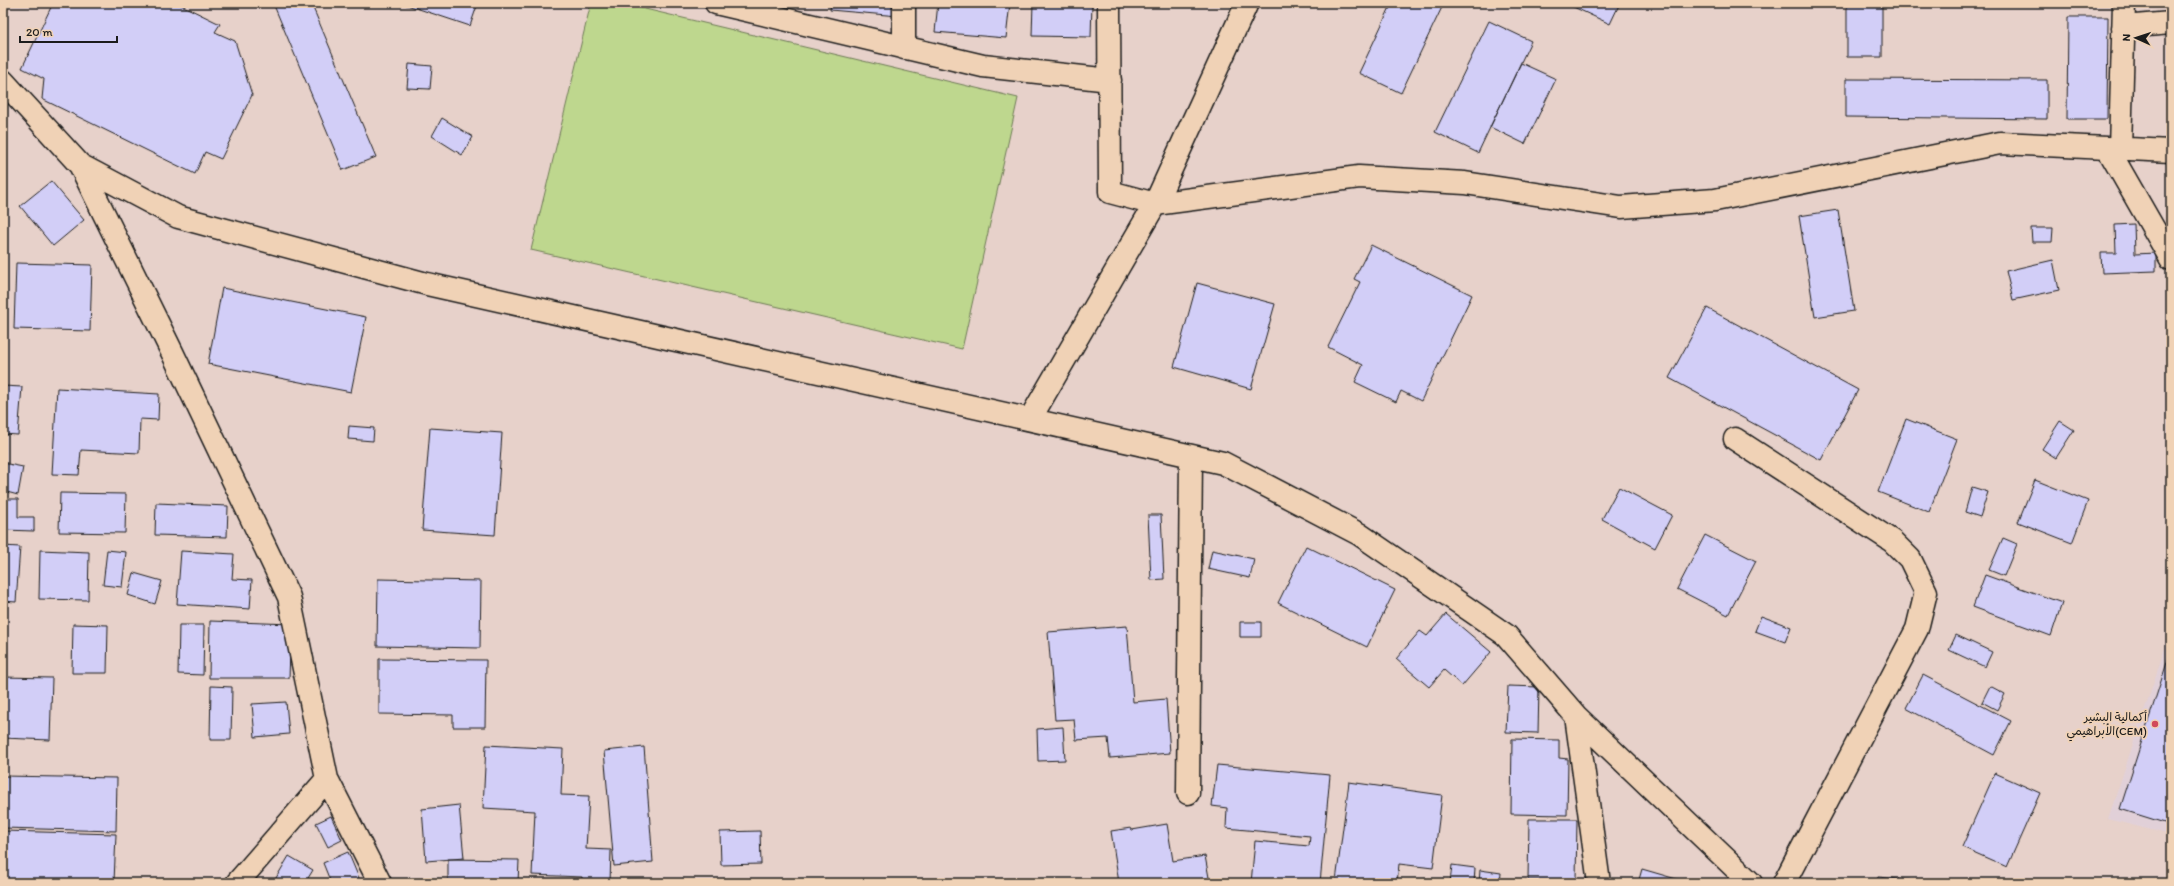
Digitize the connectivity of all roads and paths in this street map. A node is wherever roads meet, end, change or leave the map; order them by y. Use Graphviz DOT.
graph roads {
  1 [pos="716,3"];
  2 [pos="904,3"];
  3 [pos="1109,3"];
  4 [pos="1247,3"];
  5 [pos="2124,3"];
  6 [pos="739,6"];
  7 [pos="2171,23"];
  8 [pos="2123,27"];
  9 [pos="904,48"];
  10 [pos="1110,80"];
  11 [pos="3,81"];
  12 [pos="2114,149"];
  13 [pos="2171,151"];
  14 [pos="80,165"];
  15 [pos="1155,204"];
  16 [pos="2171,259"];
  17 [pos="1030,419"];
  18 [pos="1735,439"];
  19 [pos="1191,456"];
  20 [pos="1576,716"];
  21 [pos="327,779"];
  22 [pos="1188,793"];
  23 [pos="237,883"];
  24 [pos="380,883"];
  25 [pos="1599,883"];
  26 [pos="1752,883"];
  27 [pos="1784,883"];
  1 -- 6 [label="street"];
  2 -- 9 [label="street"];
  3 -- 10 [label="street"];
  4 -- 15 [label="street"];
  5 -- 8 [label="street"];
  6 -- 9 [label="street"];
  7 -- 8 [label="street"];
  8 -- 12 [label="street"];
  9 -- 10 [label="street"];
  10 -- 15 [label="street"];
  11 -- 14 [label="street"];
  12 -- 13 [label="street"];
  12 -- 15 [label="street"];
  12 -- 16 [label="street"];
  14 -- 17 [label="street"];
  14 -- 21 [label="street"];
  15 -- 17 [label="street"];
  17 -- 19 [label="street"];
  18 -- 27 [label="street"];
  19 -- 20 [label="street"];
  19 -- 22 [label="street"];
  20 -- 25 [label="street"];
  20 -- 26 [label="street"];
  21 -- 23 [label="street"];
  21 -- 24 [label="street"];
}
